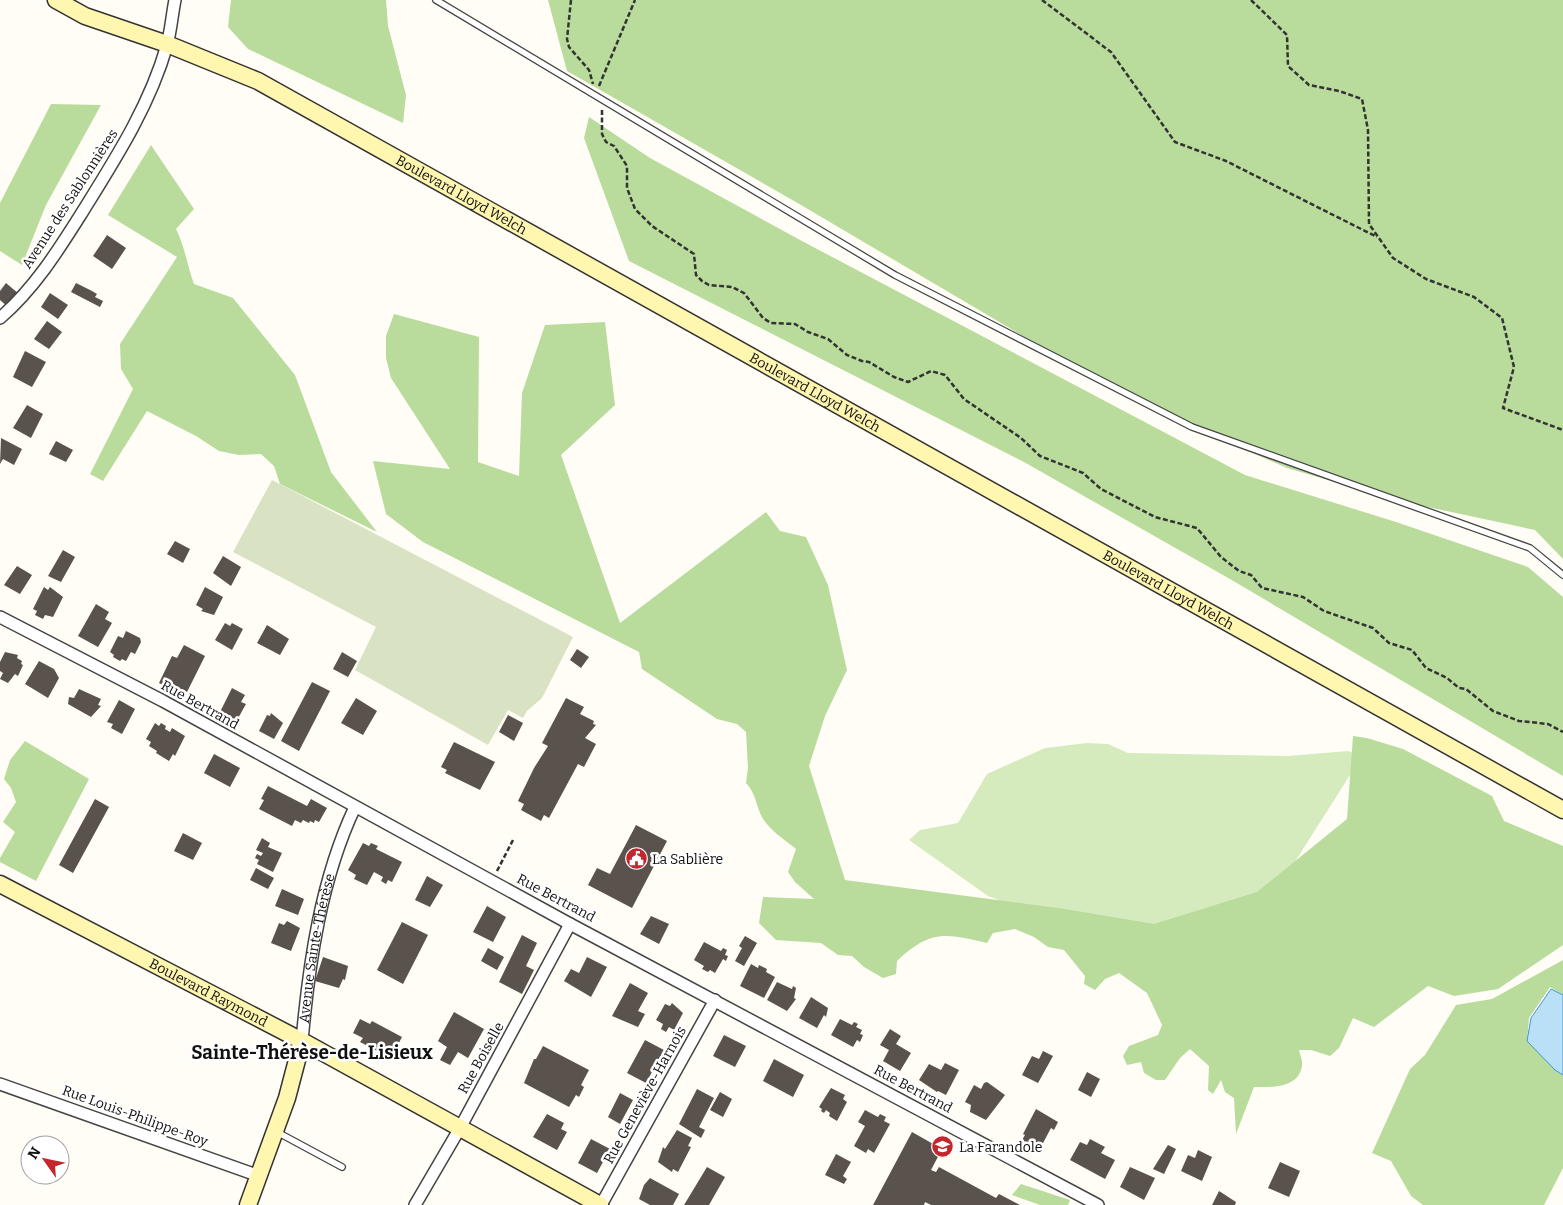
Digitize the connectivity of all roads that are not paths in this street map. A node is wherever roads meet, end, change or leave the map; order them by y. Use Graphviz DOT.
graph roads {
  1 [pos="56,0"];
  2 [pos="175,0"];
  3 [pos="436,0"];
  4 [pos="167,44"];
  5 [pos="0,318"];
  6 [pos="1563,575"];
  7 [pos="0,617"];
  8 [pos="355,807"];
  9 [pos="1563,810"];
  10 [pos="0,884"];
  11 [pos="570,924"];
  12 [pos="714,1000"];
  13 [pos="302,1041"];
  14 [pos="0,1084"];
  15 [pos="460,1128"];
  16 [pos="275,1131"];
  17 [pos="342,1167"];
  18 [pos="259,1176"];
  19 [pos="248,1205"];
  20 [pos="416,1205"];
  21 [pos="601,1205"];
  22 [pos="1098,1205"];
  1 -- 4 [label="main road, Boulevard Lloyd Welch"];
  2 -- 4 [label="street, Avenue des Sablonnières"];
  3 -- 6 [label="lane"];
  4 -- 5 [label="street, Avenue des Sablonnières"];
  4 -- 9 [label="main road, Boulevard Lloyd Welch"];
  7 -- 8 [label="street, Rue Bertrand"];
  8 -- 11 [label="street, Rue Bertrand"];
  8 -- 13 [label="street, Avenue Sainte-Thérèse"];
  10 -- 13 [label="main road, Boulevard Raymond"];
  11 -- 12 [label="street, Rue Bertrand"];
  11 -- 15 [label="street, Rue Boiselle"];
  12 -- 21 [label="street, Rue Geneviève-Harnois"];
  12 -- 22 [label="street, Rue Bertrand"];
  13 -- 15 [label="main road, Boulevard Raymond"];
  13 -- 16 [label="main road, Avenue Sainte-Thérèse"];
  14 -- 18 [label="street, Rue Louis-Philippe-Roy"];
  15 -- 20 [label="street, Rue Boiselle"];
  15 -- 21 [label="main road, Boulevard Raymond"];
  16 -- 17 [label="lane"];
  16 -- 18 [label="main road, Avenue Sainte-Thérèse"];
  18 -- 19 [label="main road, Avenue Sainte-Thérèse"];
}
